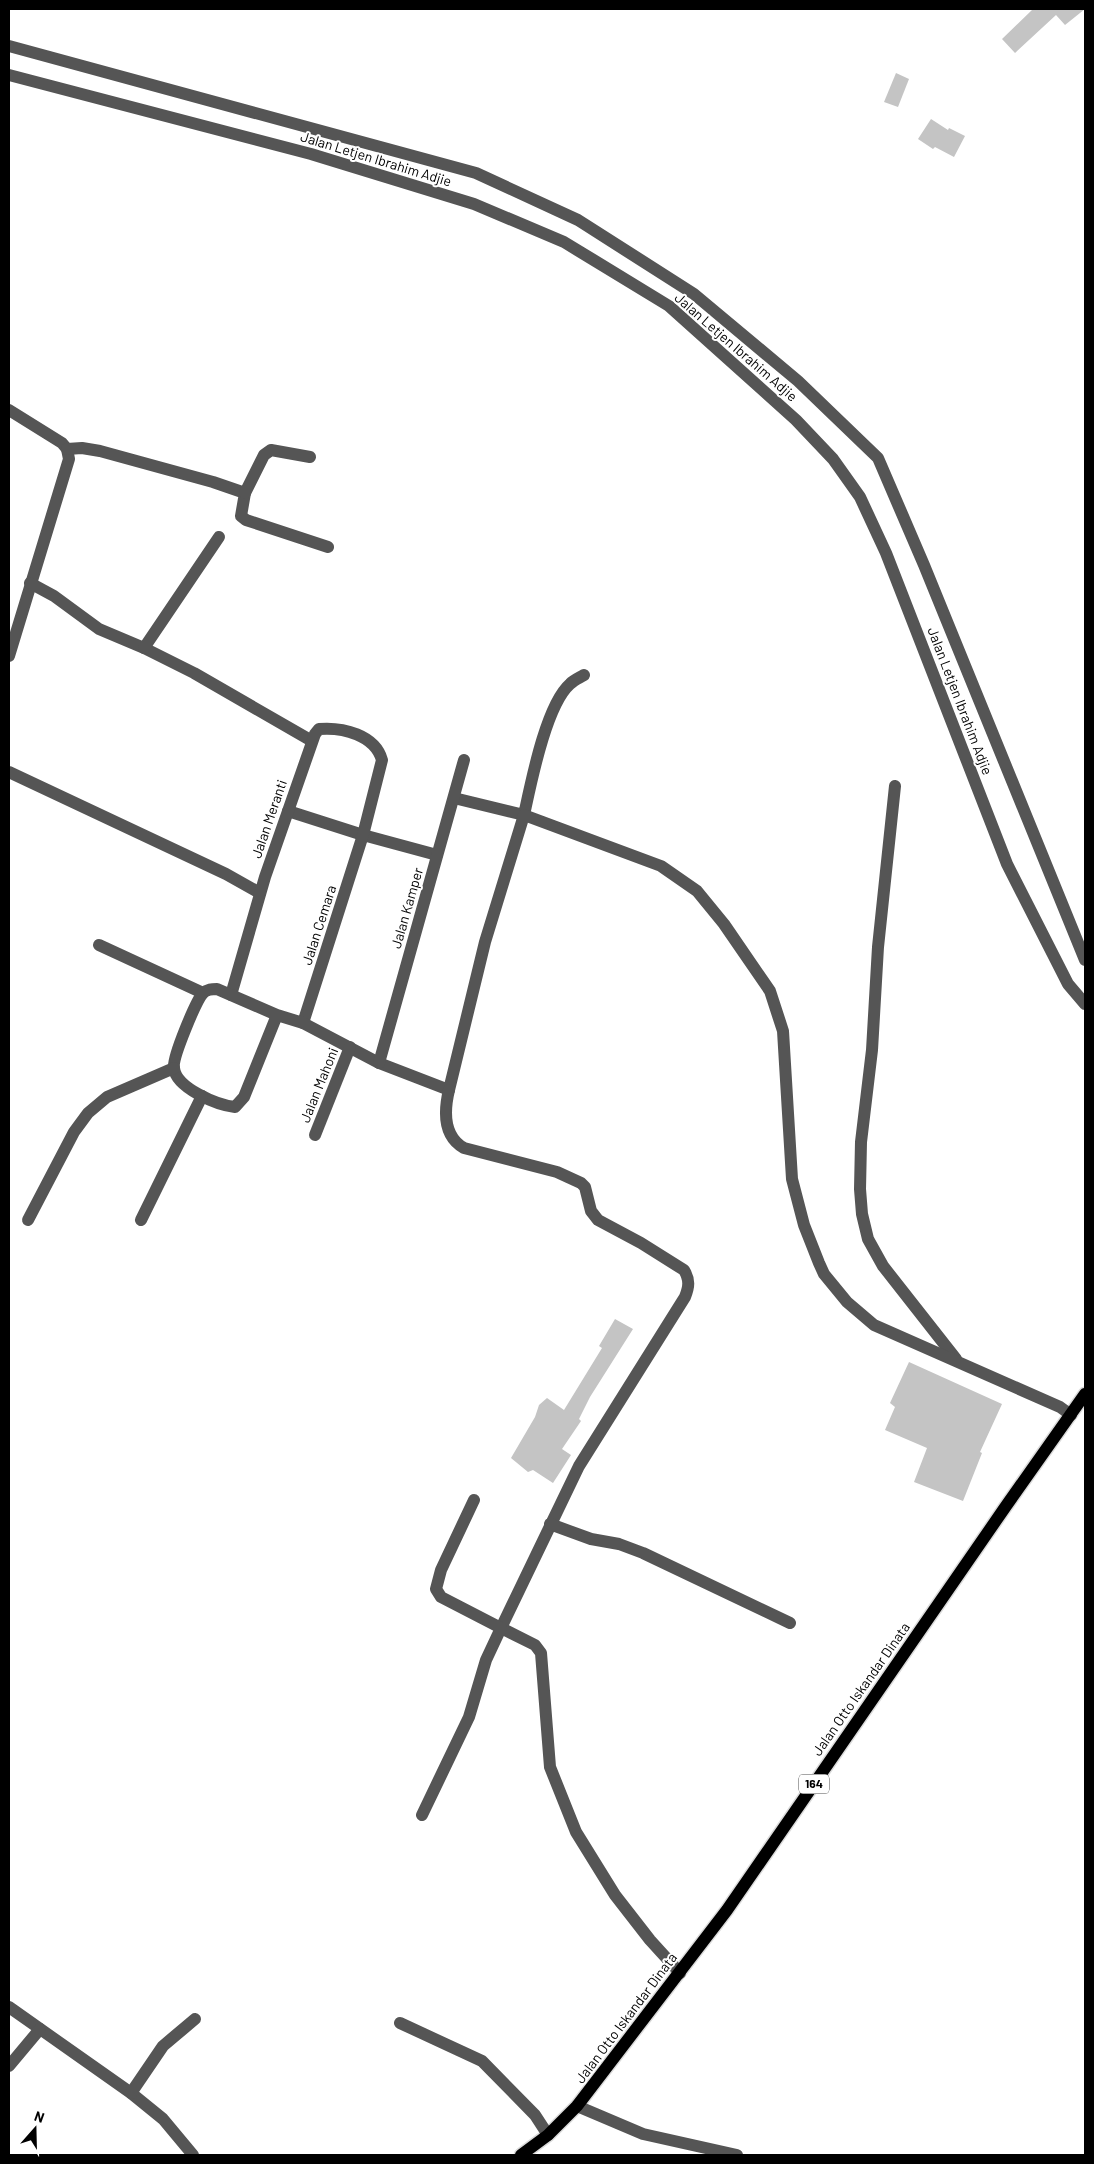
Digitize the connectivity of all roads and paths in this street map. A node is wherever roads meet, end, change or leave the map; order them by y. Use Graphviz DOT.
graph roads {
  1 [pos="9,46"];
  2 [pos="9,75"];
  3 [pos="9,410"];
  4 [pos="67,449"];
  5 [pos="310,457"];
  6 [pos="245,493"];
  7 [pos="219,536"];
  8 [pos="328,547"];
  9 [pos="30,583"];
  10 [pos="144,648"];
  11 [pos="9,656"];
  12 [pos="584,675"];
  13 [pos="312,741"];
  14 [pos="464,760"];
  15 [pos="9,772"];
  16 [pos="895,786"];
  17 [pos="454,798"];
  18 [pos="288,811"];
  19 [pos="524,815"];
  20 [pos="363,835"];
  21 [pos="437,855"];
  22 [pos="260,893"];
  23 [pos="99,945"];
  24 [pos="1085,960"];
  25 [pos="203,994"];
  26 [pos="230,995"];
  27 [pos="1085,1004"];
  28 [pos="277,1015"];
  29 [pos="303,1023"];
  30 [pos="350,1047"];
  31 [pos="379,1063"];
  32 [pos="174,1068"];
  33 [pos="449,1090"];
  34 [pos="202,1096"];
  35 [pos="315,1135"];
  36 [pos="28,1220"];
  37 [pos="141,1220"];
  38 [pos="958,1361"];
  39 [pos="1085,1394"];
  40 [pos="1071,1415"];
  41 [pos="474,1500"];
  42 [pos="550,1524"];
  43 [pos="790,1622"];
  44 [pos="501,1628"];
  45 [pos="422,1815"];
  46 [pos="680,1973"];
  47 [pos="9,2007"];
  48 [pos="194,2019"];
  49 [pos="400,2023"];
  50 [pos="40,2029"];
  51 [pos="9,2066"];
  52 [pos="131,2093"];
  53 [pos="577,2106"];
  54 [pos="548,2135"];
  55 [pos="193,2155"];
  56 [pos="521,2155"];
  57 [pos="737,2155"];
  1 -- 24 [label="street, Jalan Letjen Ibrahim Adjie"];
  2 -- 27 [label="street, Jalan Letjen Ibrahim Adjie"];
  3 -- 4 [label="street"];
  4 -- 6 [label="street"];
  4 -- 9 [label="street"];
  5 -- 6 [label="street"];
  6 -- 8 [label="street"];
  7 -- 10 [label="street"];
  9 -- 10 [label="street"];
  9 -- 11 [label="street"];
  10 -- 13 [label="street"];
  12 -- 19 [label="street"];
  13 -- 18 [label="street, Jalan Meranti"];
  13 -- 20 [label="street, Jalan Cemara"];
  14 -- 17 [label="street, Jalan Kamper"];
  15 -- 22 [label="street"];
  16 -- 38 [label="street"];
  17 -- 19 [label="street"];
  17 -- 21 [label="street, Jalan Kamper"];
  18 -- 20 [label="street"];
  18 -- 22 [label="street, Jalan Meranti"];
  19 -- 33 [label="street"];
  19 -- 38 [label="street"];
  20 -- 21 [label="street"];
  20 -- 29 [label="street, Jalan Cemara"];
  21 -- 31 [label="street, Jalan Kamper"];
  22 -- 26 [label="street, Jalan Meranti"];
  23 -- 25 [label="street"];
  25 -- 26 [label="street"];
  25 -- 32 [label="street"];
  26 -- 28 [label="street"];
  28 -- 29 [label="street"];
  28 -- 34 [label="street"];
  29 -- 30 [label="street"];
  30 -- 31 [label="street"];
  30 -- 35 [label="street, Jalan Mahoni"];
  31 -- 33 [label="street"];
  32 -- 34 [label="street"];
  32 -- 36 [label="street"];
  33 -- 42 [label="street"];
  34 -- 37 [label="street"];
  38 -- 40 [label="street"];
  39 -- 40 [label="main road, Jalan Otto Iskandar Dinata / 164"];
  40 -- 46 [label="main road, Jalan Otto Iskandar Dinata / 164"];
  41 -- 44 [label="street"];
  42 -- 43 [label="street"];
  42 -- 44 [label="street"];
  44 -- 45 [label="street"];
  44 -- 46 [label="street"];
  46 -- 53 [label="main road, Jalan Otto Iskandar Dinata / 164"];
  47 -- 50 [label="street"];
  48 -- 52 [label="street"];
  49 -- 54 [label="street"];
  50 -- 51 [label="street"];
  50 -- 52 [label="street"];
  52 -- 55 [label="street"];
  53 -- 54 [label="main road, Jalan Otto Iskandar Dinata / 164"];
  53 -- 57 [label="street"];
  54 -- 56 [label="main road, Jalan Otto Iskandar Dinata / 164"];
}
